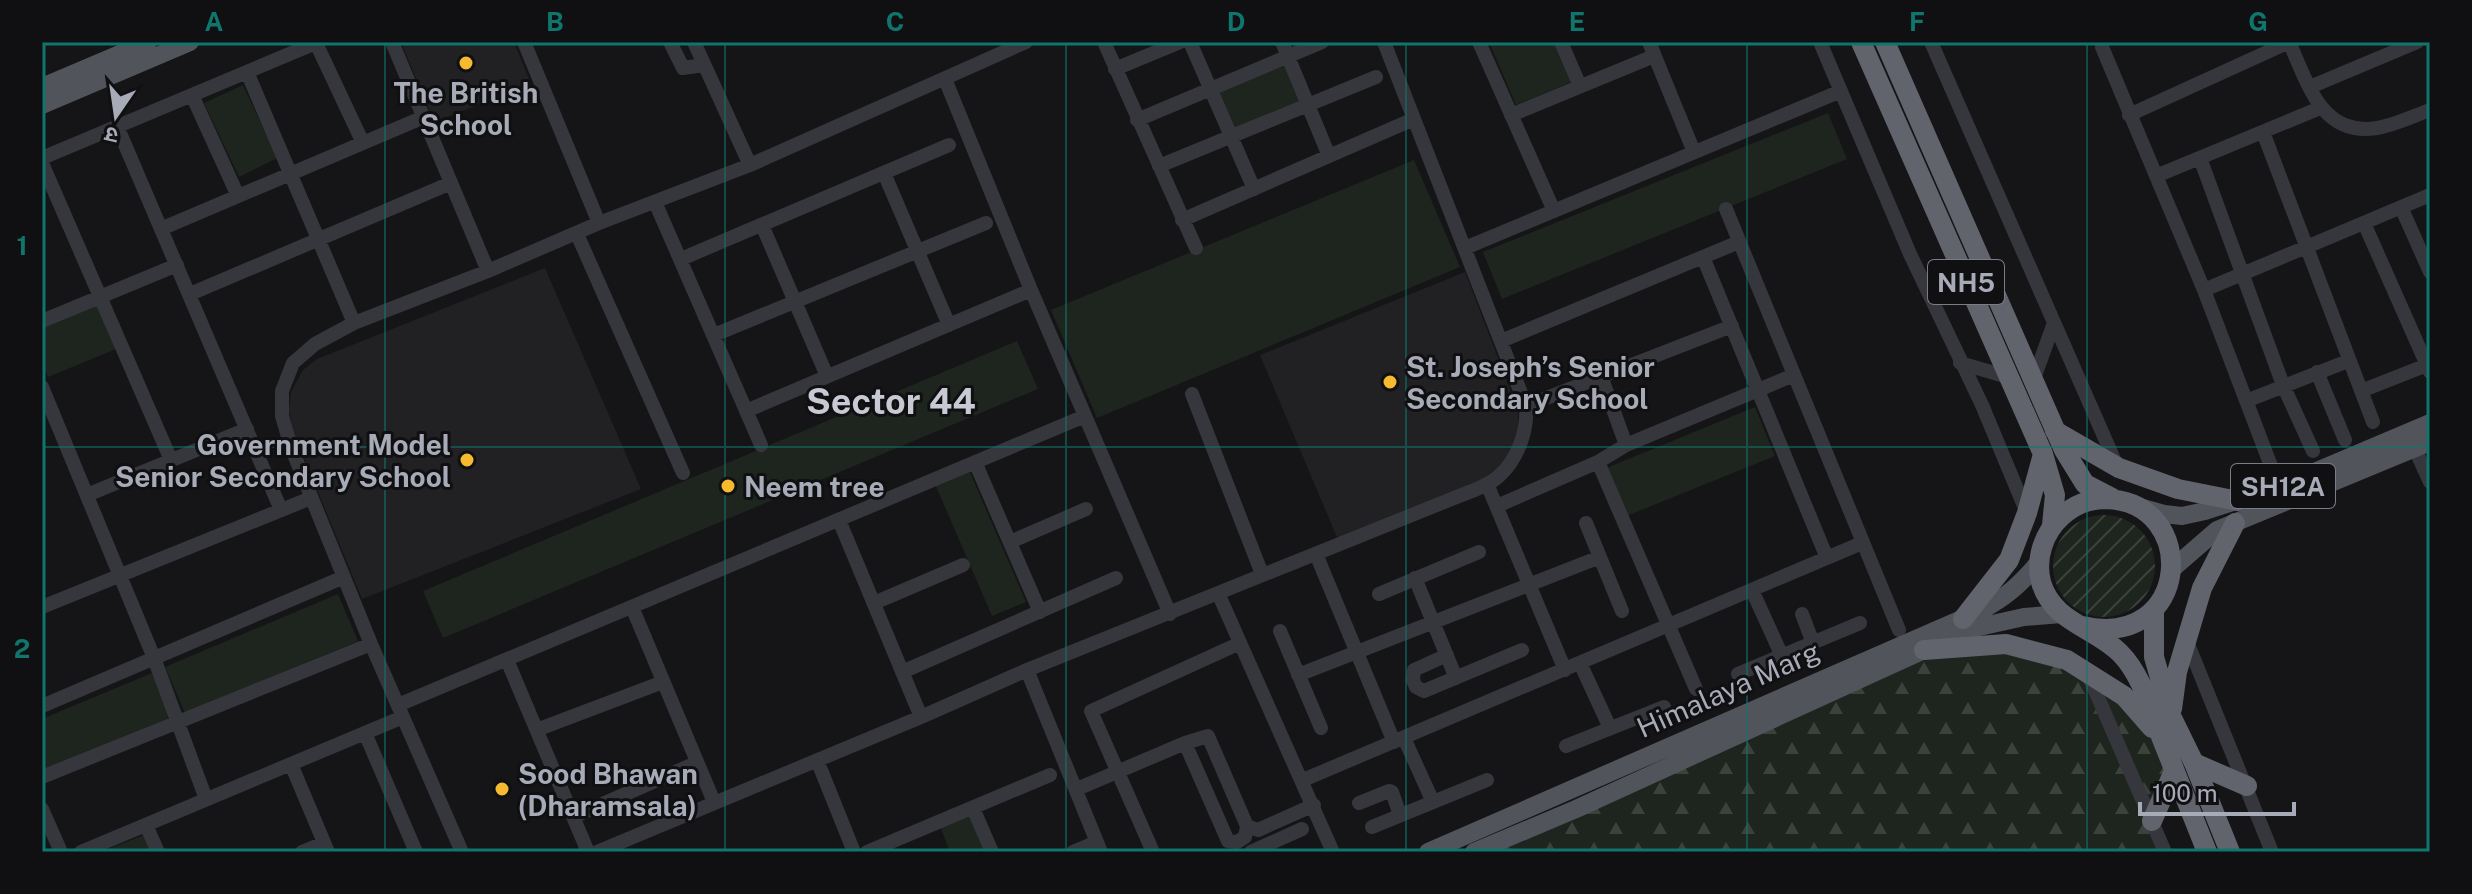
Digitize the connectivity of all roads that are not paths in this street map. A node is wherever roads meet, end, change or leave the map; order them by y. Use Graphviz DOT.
graph roads {
  1 [pos="148,42"];
  2 [pos="190,42"];
  3 [pos="317,42"];
  4 [pos="392,42"];
  5 [pos="524,42"];
  6 [pos="670,42"];
  7 [pos="694,42"];
  8 [pos="1026,42"];
  9 [pos="1104,42"];
  10 [pos="1180,42"];
  11 [pos="1190,42"];
  12 [pos="1282,42"];
  13 [pos="1322,42"];
  14 [pos="1384,42"];
  15 [pos="1479,42"];
  16 [pos="1561,42"];
  17 [pos="1820,42"];
  18 [pos="1861,42"];
  19 [pos="1885,42"];
  20 [pos="1932,42"];
  21 [pos="2289,42"];
  22 [pos="2417,42"];
  23 [pos="2105,44"];
  24 [pos="2389,48"];
  25 [pos="1652,49"];
  26 [pos="1287,57"];
  27 [pos="704,65"];
  28 [pos="1115,69"];
  29 [pos="247,72"];
  30 [pos="1376,77"];
  31 [pos="945,79"];
  32 [pos="1580,86"];
  33 [pos="42,87"];
  34 [pos="2310,87"];
  35 [pos="1210,89"];
  36 [pos="1841,91"];
  37 [pos="192,95"];
  38 [pos="42,105"];
  39 [pos="1308,106"];
  40 [pos="2320,108"];
  41 [pos="2430,110"];
  42 [pos="1511,115"];
  43 [pos="2129,115"];
  44 [pos="424,117"];
  45 [pos="1414,119"];
  46 [pos="1137,120"];
  47 [pos="117,126"];
  48 [pos="2263,132"];
  49 [pos="1231,137"];
  50 [pos="363,143"];
  51 [pos="949,145"];
  52 [pos="1694,152"];
  53 [pos="1329,156"];
  54 [pos="2200,158"];
  55 [pos="42,160"];
  56 [pos="750,165"];
  57 [pos="1159,166"];
  58 [pos="884,173"];
  59 [pos="292,174"];
  60 [pos="2156,176"];
  61 [pos="451,183"];
  62 [pos="1254,189"];
  63 [pos="2430,195"];
  64 [pos="238,196"];
  65 [pos="655,202"];
  66 [pos="2401,207"];
  67 [pos="1726,209"];
  68 [pos="1554,211"];
  69 [pos="1182,220"];
  70 [pos="599,223"];
  71 [pos="986,223"];
  72 [pos="2364,223"];
  73 [pos="762,225"];
  74 [pos="163,228"];
  75 [pos="577,234"];
  76 [pos="319,239"];
  77 [pos="1739,242"];
  78 [pos="2309,246"];
  79 [pos="1196,248"];
  80 [pos="1465,248"];
  81 [pos="918,251"];
  82 [pos="1703,257"];
  83 [pos="681,259"];
  84 [pos="177,265"];
  85 [pos="488,271"];
  86 [pos="2430,272"];
  87 [pos="2244,274"];
  88 [pos="1031,290"];
  89 [pos="2204,290"];
  90 [pos="190,294"];
  91 [pos="101,296"];
  92 [pos="796,302"];
  93 [pos="42,321"];
  94 [pos="354,323"];
  95 [pos="2054,323"];
  96 [pos="949,325"];
  97 [pos="1732,326"];
  98 [pos="714,335"];
  99 [pos="1501,341"];
  100 [pos="2348,361"];
  101 [pos="1960,363"];
  102 [pos="2429,368"];
  103 [pos="2317,372"];
  104 [pos="1794,375"];
  105 [pos="827,376"];
  106 [pos="1601,376"];
  107 [pos="2008,377"];
  108 [pos="2033,381"];
  109 [pos="2283,385"];
  110 [pos="42,387"];
  111 [pos="1758,390"];
  112 [pos="2361,391"];
  113 [pos="1192,394"];
  114 [pos="2246,401"];
  115 [pos="46,406"];
  116 [pos="1526,406"];
  117 [pos="746,411"];
  118 [pos="1085,416"];
  119 [pos="2373,422"];
  120 [pos="2430,423"];
  121 [pos="247,429"];
  122 [pos="2055,431"];
  123 [pos="2345,440"];
  124 [pos="761,445"];
  125 [pos="1626,445"];
  126 [pos="2423,445"];
  127 [pos="2313,451"];
  128 [pos="2043,454"];
  129 [pos="171,460"];
  130 [pos="975,462"];
  131 [pos="1598,462"];
  132 [pos="2117,466"];
  133 [pos="683,473"];
  134 [pos="2430,482"];
  135 [pos="1487,484"];
  136 [pos="2279,487"];
  137 [pos="87,495"];
  138 [pos="311,498"];
  139 [pos="2238,501"];
  140 [pos="2122,502"];
  141 [pos="1497,506"];
  142 [pos="1086,509"];
  143 [pos="281,510"];
  144 [pos="2027,513"];
  145 [pos="839,520"];
  146 [pos="1586,523"];
  147 [pos="2235,523"];
  148 [pos="2052,525"];
  149 [pos="1010,542"];
  150 [pos="1862,543"];
  151 [pos="1479,552"];
  152 [pos="1316,554"];
  153 [pos="1600,557"];
  154 [pos="1827,558"];
  155 [pos="2039,562"];
  156 [pos="963,565"];
  157 [pos="2172,569"];
  158 [pos="1262,574"];
  159 [pos="120,575"];
  160 [pos="344,577"];
  161 [pos="1116,578"];
  162 [pos="1415,578"];
  163 [pos="1529,585"];
  164 [pos="1752,590"];
  165 [pos="1218,593"];
  166 [pos="1379,594"];
  167 [pos="874,603"];
  168 [pos="43,604"];
  169 [pos="632,607"];
  170 [pos="2154,610"];
  171 [pos="1622,611"];
  172 [pos="1040,612"];
  173 [pos="1170,614"];
  174 [pos="1802,614"];
  175 [pos="2061,614"];
  176 [pos="1963,619"];
  177 [pos="1435,623"];
  178 [pos="1860,623"];
  179 [pos="1669,625"];
  180 [pos="2082,626"];
  181 [pos="1899,630"];
  182 [pos="1280,631"];
  183 [pos="2186,638"];
  184 [pos="1813,643"];
  185 [pos="371,644"];
  186 [pos="1238,644"];
  187 [pos="1522,650"];
  188 [pos="1924,650"];
  189 [pos="1358,651"];
  190 [pos="1447,655"];
  191 [pos="1782,656"];
  192 [pos="154,658"];
  193 [pos="507,660"];
  194 [pos="1580,663"];
  195 [pos="1027,670"];
  196 [pos="1565,670"];
  197 [pos="902,672"];
  198 [pos="2087,672"];
  199 [pos="1738,674"];
  200 [pos="1298,675"];
  201 [pos="1456,678"];
  202 [pos="663,682"];
  203 [pos="1696,689"];
  204 [pos="42,706"];
  205 [pos="1664,707"];
  206 [pos="400,711"];
  207 [pos="2171,716"];
  208 [pos="921,717"];
  209 [pos="177,721"];
  210 [pos="1321,728"];
  211 [pos="1610,728"];
  212 [pos="539,729"];
  213 [pos="365,733"];
  214 [pos="1399,740"];
  215 [pos="2162,740"];
  216 [pos="1185,743"];
  217 [pos="1566,746"];
  218 [pos="817,760"];
  219 [pos="696,763"];
  220 [pos="291,764"];
  221 [pos="2184,767"];
  222 [pos="1118,769"];
  223 [pos="1050,775"];
  224 [pos="42,777"];
  225 [pos="1303,780"];
  226 [pos="1487,780"];
  227 [pos="2247,786"];
  228 [pos="1077,789"];
  229 [pos="206,799"];
  230 [pos="714,802"];
  231 [pos="1433,802"];
  232 [pos="1359,803"];
  233 [pos="1314,805"];
  234 [pos="973,808"];
  235 [pos="42,809"];
  236 [pos="1400,815"];
  237 [pos="573,817"];
  238 [pos="2152,821"];
  239 [pos="146,825"];
  240 [pos="1247,826"];
  241 [pos="1372,827"];
  242 [pos="1302,829"];
  243 [pos="1099,847"];
  244 [pos="1223,847"];
  245 [pos="326,848"];
  246 [pos="1332,850"];
  247 [pos="61,852"];
  248 [pos="81,852"];
  249 [pos="158,852"];
  250 [pos="302,852"];
  251 [pos="416,852"];
  252 [pos="462,852"];
  253 [pos="588,852"];
  254 [pos="597,852"];
  255 [pos="854,852"];
  256 [pos="867,852"];
  257 [pos="992,852"];
  258 [pos="1073,852"];
  259 [pos="1153,852"];
  260 [pos="1251,852"];
  261 [pos="1428,852"];
  262 [pos="1474,852"];
  263 [pos="2165,852"];
  264 [pos="2207,852"];
  265 [pos="2230,852"];
  266 [pos="2272,852"];
  1 -- 33 [label="main road"];
  2 -- 38 [label="main road"];
  3 -- 29 [label="street"];
  3 -- 50 [label="street"];
  4 -- 44 [label="street"];
  5 -- 70 [label="street"];
  6 -- 27 [label="street"];
  7 -- 27 [label="street"];
  8 -- 31 [label="street"];
  9 -- 28 [label="street"];
  10 -- 28 [label="street"];
  11 -- 35 [label="street"];
  12 -- 26 [label="street"];
  13 -- 26 [label="street"];
  14 -- 45 [label="street"];
  15 -- 42 [label="street"];
  16 -- 32 [label="street"];
  17 -- 36 [label="street"];
  18 -- 107 [label="highway, NH5"];
  19 -- 108 [label="highway, NH5"];
  20 -- 95 [label="street"];
  21 -- 34 [label="street"];
  21 -- 43 [label="street"];
  22 -- 24 [label="street"];
  23 -- 43 [label="street"];
  24 -- 34 [label="street"];
  25 -- 32 [label="street"];
  25 -- 52 [label="street"];
  26 -- 35 [label="street"];
  26 -- 39 [label="street"];
  27 -- 56 [label="street"];
  28 -- 46 [label="street"];
  29 -- 37 [label="street"];
  29 -- 59 [label="street"];
  30 -- 39 [label="street"];
  31 -- 56 [label="street"];
  31 -- 88 [label="street"];
  32 -- 42 [label="street"];
  34 -- 40 [label="street"];
  35 -- 46 [label="street"];
  35 -- 49 [label="street"];
  36 -- 52 [label="street"];
  36 -- 101 [label="street"];
  37 -- 47 [label="street"];
  37 -- 64 [label="street"];
  39 -- 49 [label="street"];
  39 -- 53 [label="street"];
  40 -- 41 [label="street"];
  40 -- 48 [label="street"];
  42 -- 68 [label="street"];
  43 -- 60 [label="street"];
  44 -- 50 [label="street"];
  44 -- 61 [label="street"];
  45 -- 53 [label="street"];
  45 -- 80 [label="street"];
  46 -- 57 [label="street"];
  47 -- 55 [label="street"];
  47 -- 74 [label="street"];
  48 -- 54 [label="street"];
  48 -- 78 [label="street"];
  49 -- 57 [label="street"];
  49 -- 62 [label="street"];
  50 -- 59 [label="street"];
  51 -- 58 [label="street"];
  52 -- 68 [label="street"];
  53 -- 62 [label="street"];
  54 -- 60 [label="street"];
  54 -- 87 [label="street"];
  55 -- 91 [label="street"];
  56 -- 65 [label="street"];
  57 -- 69 [label="street"];
  58 -- 73 [label="street"];
  58 -- 81 [label="street"];
  59 -- 64 [label="street"];
  59 -- 76 [label="street"];
  60 -- 89 [label="street"];
  61 -- 76 [label="street"];
  61 -- 85 [label="street"];
  62 -- 69 [label="street"];
  63 -- 66 [label="street"];
  64 -- 74 [label="street"];
  65 -- 70 [label="street"];
  65 -- 83 [label="street"];
  66 -- 72 [label="street"];
  66 -- 86 [label="street"];
  67 -- 77 [label="street"];
  68 -- 80 [label="street"];
  69 -- 79 [label="street"];
  70 -- 75 [label="street"];
  71 -- 81 [label="street"];
  72 -- 78 [label="street"];
  72 -- 102 [label="street"];
  73 -- 83 [label="street"];
  73 -- 92 [label="street"];
  74 -- 84 [label="street"];
  75 -- 85 [label="street"];
  75 -- 133 [label="street"];
  76 -- 90 [label="street"];
  76 -- 94 [label="street"];
  77 -- 82 [label="street"];
  77 -- 104 [label="street"];
  78 -- 87 [label="street"];
  78 -- 100 [label="street"];
  80 -- 99 [label="street"];
  81 -- 92 [label="street"];
  81 -- 96 [label="street"];
  82 -- 97 [label="street"];
  82 -- 99 [label="street"];
  83 -- 98 [label="street"];
  84 -- 90 [label="street"];
  84 -- 91 [label="street"];
  85 -- 94 [label="street"];
  87 -- 89 [label="street"];
  87 -- 109 [label="street"];
  88 -- 96 [label="street"];
  88 -- 118 [label="street"];
  89 -- 114 [label="street"];
  90 -- 121 [label="street"];
  91 -- 93 [label="street"];
  91 -- 129 [label="street"];
  92 -- 98 [label="street"];
  92 -- 105 [label="street"];
  94 -- 138 [label="street"];
  95 -- 108 [label="street"];
  95 -- 132 [label="street"];
  96 -- 105 [label="street"];
  97 -- 106 [label="street"];
  97 -- 111 [label="street"];
  98 -- 117 [label="street"];
  99 -- 116 [label="street"];
  100 -- 103 [label="street"];
  100 -- 112 [label="street"];
  101 -- 107 [label="street"];
  101 -- 144 [label="street"];
  102 -- 112 [label="street"];
  103 -- 109 [label="street"];
  103 -- 123 [label="street"];
  104 -- 111 [label="street"];
  104 -- 150 [label="street"];
  105 -- 117 [label="street"];
  106 -- 116 [label="street"];
  106 -- 125 [label="street"];
  107 -- 128 [label="highway, NH5"];
  108 -- 122 [label="highway, NH5"];
  109 -- 114 [label="street"];
  109 -- 127 [label="street"];
  110 -- 115 [label="street"];
  111 -- 125 [label="street"];
  111 -- 154 [label="street"];
  112 -- 119 [label="street"];
  113 -- 158 [label="street"];
  114 -- 136 [label="street"];
  115 -- 137 [label="street"];
  116 -- 135 [label="street"];
  117 -- 124 [label="street"];
  118 -- 130 [label="street"];
  118 -- 173 [label="street"];
  120 -- 136 [label="main road, SH12A"];
  121 -- 129 [label="street"];
  121 -- 143 [label="street"];
  122 -- 132 [label="highway"];
  122 -- 140 [label="highway, NH5"];
  125 -- 131 [label="street"];
  126 -- 134 [label="street"];
  126 -- 147 [label="main road, SH12A"];
  128 -- 144 [label="highway"];
  128 -- 148 [label="highway, NH5"];
  129 -- 137 [label="street"];
  130 -- 145 [label="street"];
  130 -- 149 [label="street"];
  131 -- 141 [label="street"];
  131 -- 179 [label="street"];
  132 -- 139 [label="highway"];
  135 -- 141 [label="street"];
  135 -- 152 [label="street"];
  136 -- 139 [label="main road, SH12A"];
  137 -- 159 [label="street"];
  138 -- 143 [label="street"];
  138 -- 160 [label="street"];
  139 -- 140 [label="main road, SH12A"];
  140 -- 148 [label="highway"];
  140 -- 157 [label="highway, NH5"];
  141 -- 163 [label="street"];
  142 -- 149 [label="street"];
  143 -- 159 [label="street"];
  144 -- 176 [label="highway"];
  145 -- 167 [label="street"];
  145 -- 169 [label="street"];
  146 -- 153 [label="street"];
  147 -- 157 [label="main road, SH12A"];
  147 -- 183 [label="highway"];
  148 -- 155 [label="highway, NH5"];
  149 -- 172 [label="street"];
  150 -- 154 [label="street"];
  150 -- 181 [label="street"];
  151 -- 162 [label="street"];
  152 -- 158 [label="street"];
  152 -- 189 [label="street"];
  153 -- 163 [label="street"];
  153 -- 171 [label="street"];
  154 -- 164 [label="street"];
  155 -- 175 [label="highway"];
  155 -- 176 [label="main road, Himalaya Marg"];
  156 -- 167 [label="street"];
  157 -- 170 [label="highway"];
  158 -- 165 [label="street"];
  159 -- 168 [label="street"];
  159 -- 192 [label="street"];
  160 -- 185 [label="street"];
  160 -- 192 [label="street"];
  161 -- 172 [label="street"];
  162 -- 166 [label="street"];
  162 -- 177 [label="street"];
  163 -- 177 [label="street"];
  163 -- 196 [label="street"];
  164 -- 179 [label="street"];
  164 -- 191 [label="street"];
  165 -- 173 [label="street"];
  165 -- 186 [label="street"];
  167 -- 197 [label="street"];
  169 -- 193 [label="street"];
  169 -- 202 [label="street"];
  170 -- 180 [label="highway"];
  170 -- 207 [label="highway"];
  172 -- 197 [label="street"];
  173 -- 195 [label="street"];
  174 -- 184 [label="street"];
  175 -- 180 [label="highway"];
  175 -- 188 [label="main road, Himalaya Marg"];
  176 -- 261 [label="main road, Himalaya Marg"];
  177 -- 189 [label="street"];
  177 -- 190 [label="street"];
  178 -- 184 [label="street"];
  179 -- 194 [label="street"];
  179 -- 203 [label="street"];
  180 -- 215 [label="highway"];
  182 -- 200 [label="street"];
  183 -- 207 [label="highway"];
  183 -- 227 [label="street"];
  184 -- 191 [label="street"];
  185 -- 206 [label="street"];
  185 -- 209 [label="street"];
  186 -- 222 [label="street"];
  186 -- 225 [label="street"];
  187 -- 201 [label="street"];
  188 -- 198 [label="highway"];
  188 -- 262 [label="main road, Himalaya Marg"];
  189 -- 200 [label="street"];
  189 -- 214 [label="street"];
  190 -- 201 [label="street"];
  190 -- 201 [label="street"];
  191 -- 199 [label="street"];
  192 -- 204 [label="street"];
  192 -- 209 [label="street"];
  193 -- 206 [label="street"];
  193 -- 212 [label="street"];
  194 -- 196 [label="street"];
  194 -- 211 [label="street"];
  195 -- 208 [label="street"];
  195 -- 228 [label="street"];
  196 -- 214 [label="street"];
  197 -- 208 [label="street"];
  198 -- 215 [label="highway"];
  198 -- 238 [label="street"];
  200 -- 210 [label="street"];
  202 -- 212 [label="street"];
  202 -- 219 [label="street"];
  205 -- 211 [label="street"];
  206 -- 213 [label="street"];
  206 -- 252 [label="street"];
  207 -- 221 [label="highway"];
  208 -- 218 [label="street"];
  209 -- 224 [label="street"];
  209 -- 229 [label="street"];
  211 -- 217 [label="street"];
  212 -- 237 [label="street"];
  213 -- 220 [label="street"];
  213 -- 251 [label="street"];
  214 -- 225 [label="street"];
  214 -- 231 [label="street"];
  215 -- 221 [label="highway"];
  216 -- 222 [label="street"];
  216 -- 240 [label="street"];
  216 -- 244 [label="street"];
  218 -- 230 [label="street"];
  218 -- 255 [label="street"];
  219 -- 230 [label="street"];
  219 -- 237 [label="street"];
  220 -- 229 [label="street"];
  220 -- 245 [label="street"];
  221 -- 227 [label="highway"];
  221 -- 238 [label="highway"];
  221 -- 264 [label="highway"];
  221 -- 265 [label="highway"];
  222 -- 228 [label="street"];
  222 -- 259 [label="street"];
  223 -- 234 [label="street"];
  225 -- 233 [label="street"];
  226 -- 231 [label="street"];
  227 -- 266 [label="street"];
  228 -- 243 [label="street"];
  229 -- 239 [label="street"];
  230 -- 254 [label="street"];
  231 -- 236 [label="street"];
  232 -- 236 [label="street"];
  233 -- 240 [label="street"];
  233 -- 246 [label="street"];
  234 -- 256 [label="street"];
  234 -- 257 [label="street"];
  235 -- 247 [label="street"];
  236 -- 241 [label="street"];
  237 -- 253 [label="street"];
  238 -- 263 [label="street"];
  239 -- 248 [label="street"];
  239 -- 249 [label="street"];
  240 -- 244 [label="street"];
  242 -- 260 [label="street"];
  243 -- 258 [label="street"];
  245 -- 250 [label="street"];
}
